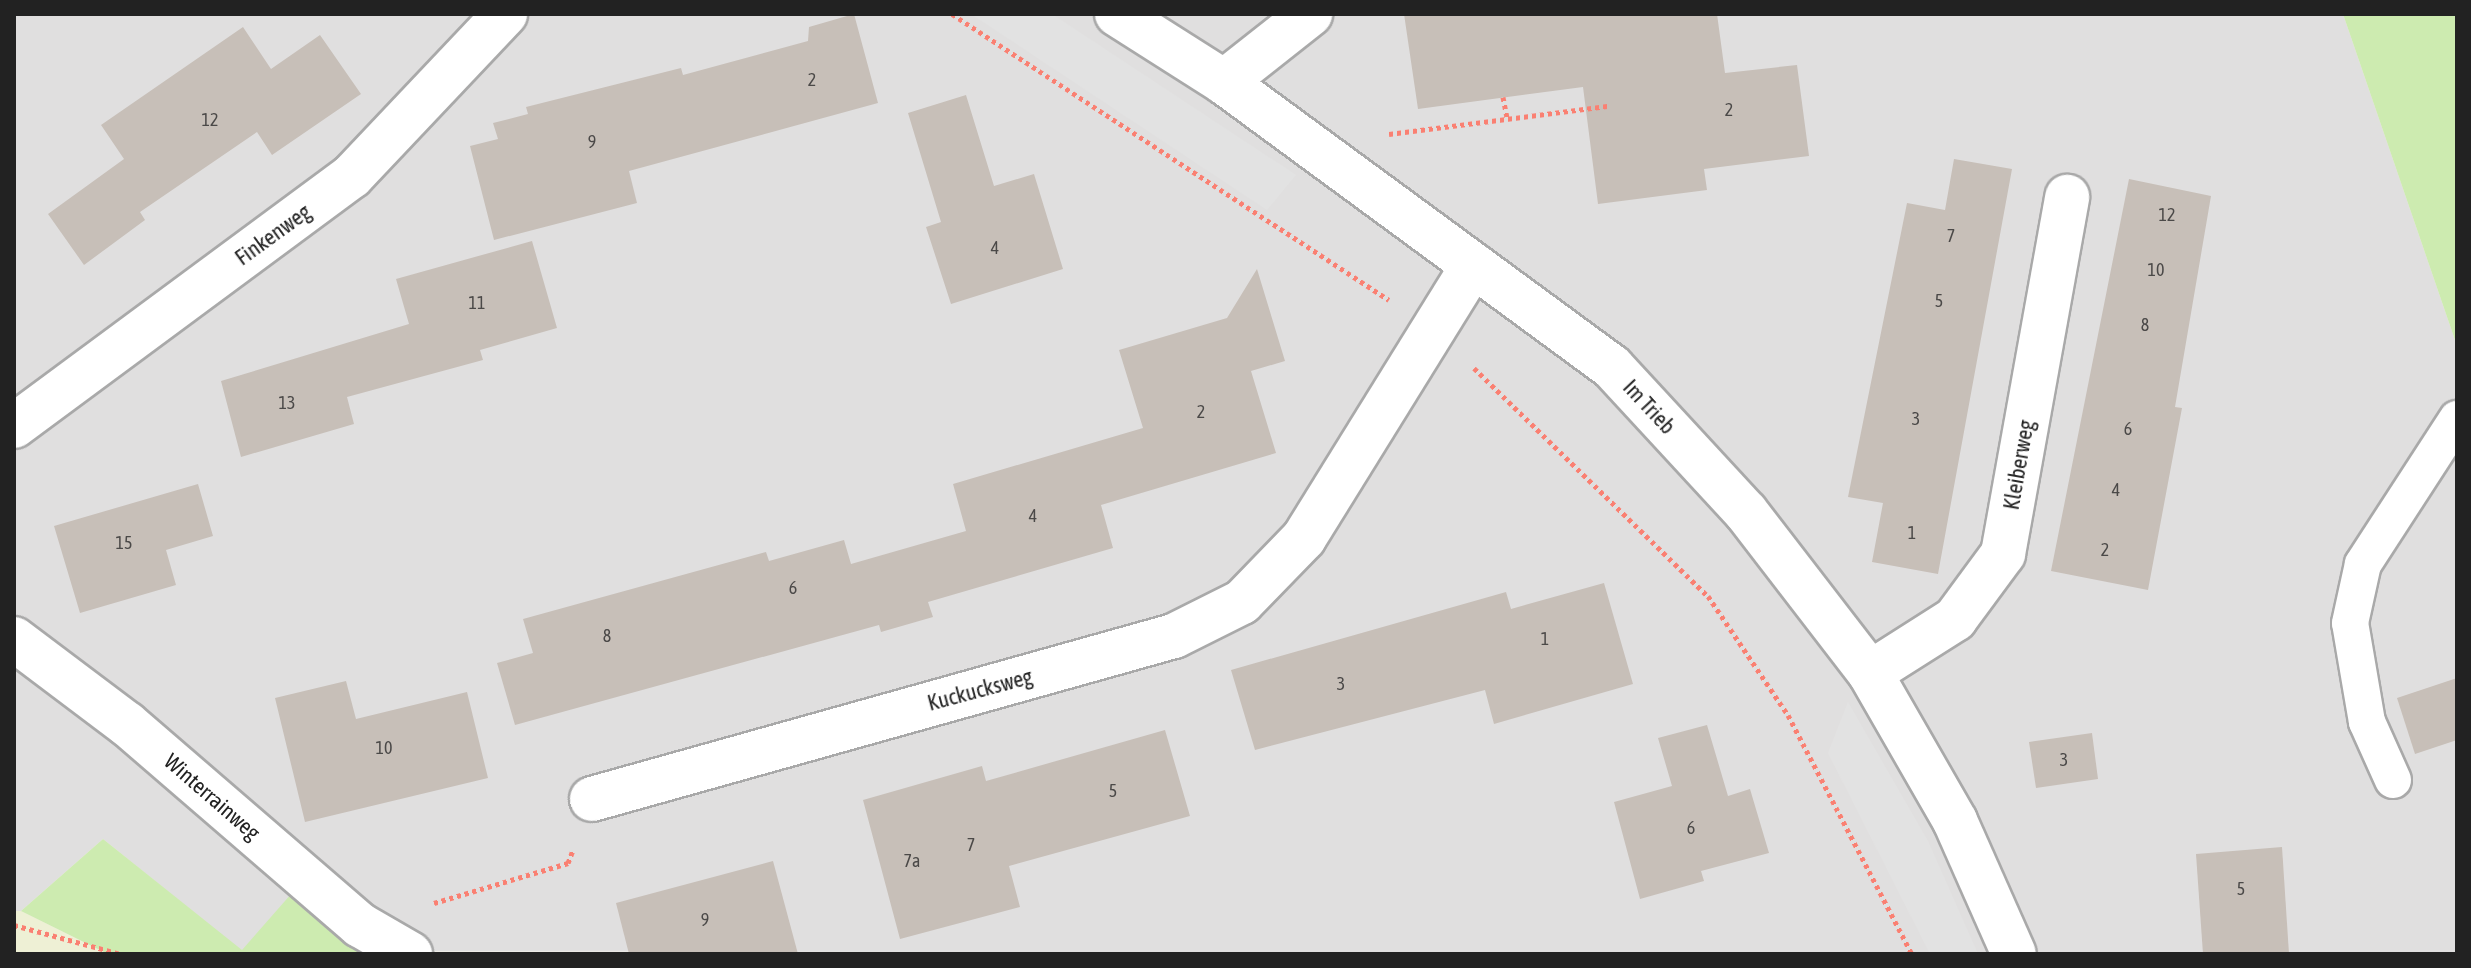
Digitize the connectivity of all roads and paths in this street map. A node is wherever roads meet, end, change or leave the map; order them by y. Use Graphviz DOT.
graph roads {
  1 [pos="505,14"];
  2 [pos="952,14"];
  3 [pos="1117,14"];
  4 [pos="1310,14"];
  5 [pos="1224,82"];
  6 [pos="1503,97"];
  7 [pos="1607,106"];
  8 [pos="1507,118"];
  9 [pos="1347,171"];
  10 [pos="2067,197"];
  11 [pos="1473,265"];
  12 [pos="1436,332"];
  13 [pos="2457,419"];
  14 [pos="14,426"];
  15 [pos="14,639"];
  16 [pos="1870,673"];
  17 [pos="2393,780"];
  18 [pos="592,799"];
  19 [pos="14,925"];
  20 [pos="360,925"];
  21 [pos="121,954"];
  22 [pos="410,954"];
  23 [pos="1912,954"];
  24 [pos="2014,954"];
  1 -- 14 [label="street, Finkenweg"];
  2 -- 12 [label="path"];
  3 -- 5 [label="street, Im Trieb"];
  4 -- 5 [label="street"];
  5 -- 9 [label="street, Im Trieb"];
  6 -- 8 [label="path"];
  7 -- 8 [label="path"];
  8 -- 9 [label="path"];
  9 -- 11 [label="street, Im Trieb"];
  10 -- 16 [label="street, Kleiberweg"];
  11 -- 12 [label="street, Kuckucksweg"];
  11 -- 16 [label="street, Im Trieb"];
  12 -- 18 [label="street, Kuckucksweg"];
  12 -- 23 [label="path"];
  13 -- 17 [label="lane"];
  15 -- 20 [label="street, Winterrainweg"];
  16 -- 24 [label="street, Im Trieb"];
  18 -- 20 [label="path"];
  19 -- 21 [label="path"];
  20 -- 22 [label="street, Winterrainweg"];
}
